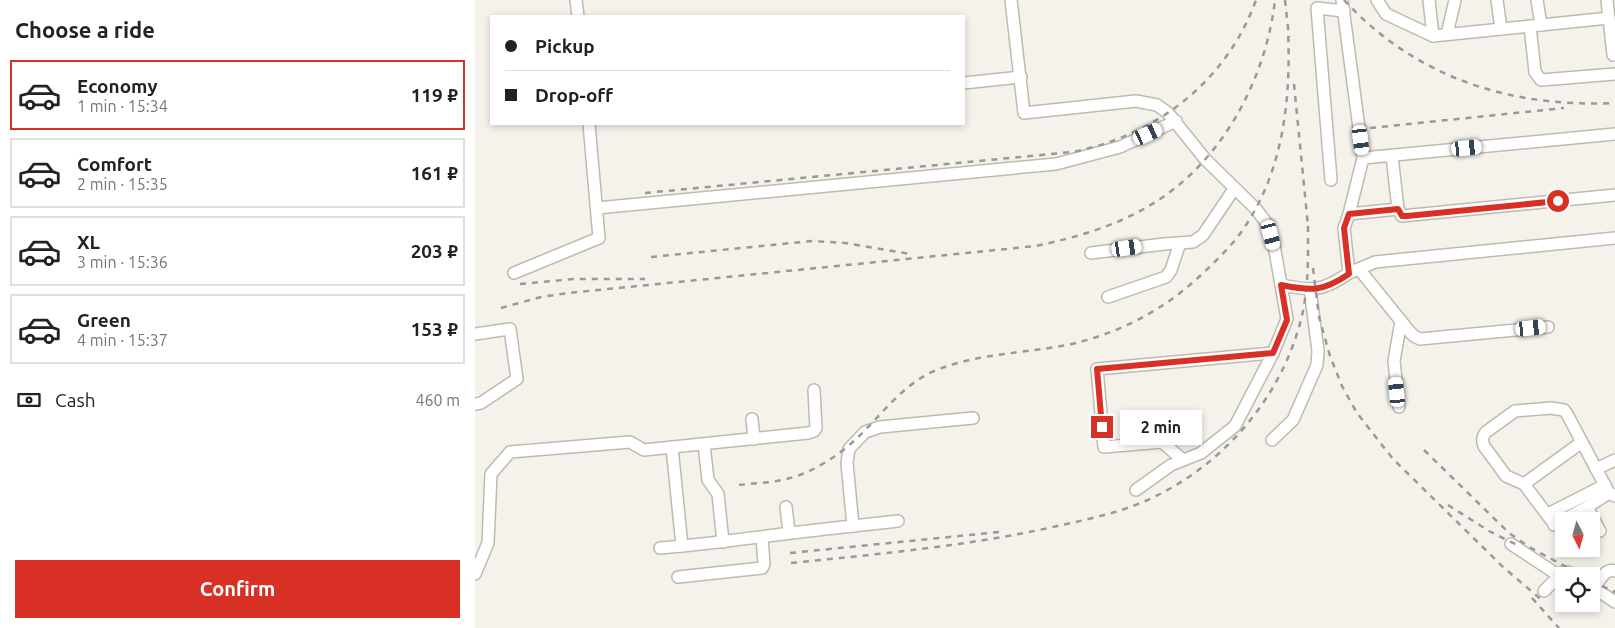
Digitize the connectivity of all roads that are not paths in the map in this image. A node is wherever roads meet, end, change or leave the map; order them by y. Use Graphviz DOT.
graph roads {
  1 [pos="576,0"];
  2 [pos="1011,0"];
  3 [pos="1377,0"];
  4 [pos="1429,0"];
  5 [pos="1455,0"];
  6 [pos="1497,0"];
  7 [pos="1537,0"];
  8 [pos="1607,0"];
  9 [pos="1343,5"];
  10 [pos="578,15"];
  11 [pos="1609,18"];
  12 [pos="1536,26"];
  13 [pos="1501,29"];
  14 [pos="1447,34"];
  15 [pos="1433,36"];
  16 [pos="1613,55"];
  17 [pos="1615,74"];
  18 [pos="1021,77"];
  19 [pos="965,83"];
  20 [pos="1176,121"];
  21 [pos="589,125"];
  22 [pos="1615,134"];
  23 [pos="1393,156"];
  24 [pos="1363,158"];
  25 [pos="1331,180"];
  26 [pos="1234,189"];
  27 [pos="1615,195"];
  28 [pos="597,208"];
  29 [pos="1398,209"];
  30 [pos="1349,214"];
  31 [pos="1615,238"];
  32 [pos="1180,243"];
  33 [pos="1091,253"];
  34 [pos="1354,271"];
  35 [pos="514,274"];
  36 [pos="1281,285"];
  37 [pos="1311,290"];
  38 [pos="1108,296"];
  39 [pos="1401,321"];
  40 [pos="1548,327"];
  41 [pos="475,334"];
  42 [pos="1273,353"];
  43 [pos="814,390"];
  44 [pos="475,404"];
  45 [pos="1399,407"];
  46 [pos="973,418"];
  47 [pos="752,419"];
  48 [pos="754,439"];
  49 [pos="1272,440"];
  50 [pos="1582,442"];
  51 [pos="704,444"];
  52 [pos="672,447"];
  53 [pos="1183,460"];
  54 [pos="1615,460"];
  55 [pos="1597,470"];
  56 [pos="1524,484"];
  57 [pos="1136,490"];
  58 [pos="1609,491"];
  59 [pos="786,507"];
  60 [pos="1587,507"];
  61 [pos="1590,512"];
  62 [pos="899,521"];
  63 [pos="1553,523"];
  64 [pos="853,526"];
  65 [pos="789,532"];
  66 [pos="762,538"];
  67 [pos="723,542"];
  68 [pos="1511,544"];
  69 [pos="682,546"];
  70 [pos="659,548"];
  71 [pos="1615,571"];
  72 [pos="1555,573"];
  73 [pos="475,574"];
  74 [pos="678,577"];
  75 [pos="1555,578"];
  76 [pos="1600,579"];
  77 [pos="1544,591"];
  78 [pos="1600,592"];
  79 [pos="1615,602"];
  1 -- 10 [label="street"];
  2 -- 18 [label="street"];
  3 -- 15 [label="street"];
  4 -- 15 [label="street"];
  5 -- 14 [label="street"];
  6 -- 13 [label="street"];
  7 -- 12 [label="street"];
  8 -- 11 [label="street"];
  9 -- 24 [label="street"];
  9 -- 25 [label="street"];
  11 -- 12 [label="street"];
  11 -- 16 [label="street"];
  12 -- 13 [label="street"];
  12 -- 17 [label="street"];
  13 -- 14 [label="street"];
  14 -- 15 [label="street"];
  18 -- 19 [label="street"];
  18 -- 20 [label="street"];
  20 -- 26 [label="street"];
  20 -- 28 [label="street"];
  21 -- 28 [label="street"];
  22 -- 23 [label="street"];
  23 -- 24 [label="street"];
  23 -- 29 [label="street"];
  24 -- 30 [label="street"];
  26 -- 32 [label="street"];
  26 -- 36 [label="street"];
  27 -- 29 [label="street"];
  28 -- 35 [label="street"];
  29 -- 30 [label="street"];
  30 -- 34 [label="street"];
  31 -- 34 [label="street"];
  32 -- 33 [label="street"];
  32 -- 38 [label="street"];
  34 -- 37 [label="street"];
  34 -- 39 [label="street"];
  36 -- 37 [label="street"];
  36 -- 42 [label="street"];
  37 -- 49 [label="street"];
  39 -- 40 [label="street"];
  39 -- 45 [label="street"];
  41 -- 44 [label="street"];
  42 -- 53 [label="street"];
  42 -- 53 [label="street"];
  43 -- 48 [label="street"];
  46 -- 64 [label="street"];
  47 -- 48 [label="street"];
  48 -- 51 [label="street"];
  50 -- 55 [label="street"];
  50 -- 56 [label="street"];
  50 -- 56 [label="street"];
  51 -- 52 [label="street"];
  51 -- 67 [label="street"];
  52 -- 69 [label="street"];
  52 -- 73 [label="street"];
  53 -- 57 [label="street"];
  54 -- 55 [label="street"];
  55 -- 58 [label="street"];
  56 -- 63 [label="street"];
  58 -- 60 [label="street"];
  58 -- 63 [label="street"];
  59 -- 65 [label="street"];
  60 -- 61 [label="street"];
  60 -- 63 [label="street"];
  62 -- 64 [label="street"];
  64 -- 65 [label="street"];
  65 -- 66 [label="street"];
  66 -- 67 [label="street"];
  66 -- 74 [label="street"];
  67 -- 69 [label="street"];
  68 -- 72 [label="street"];
  69 -- 70 [label="street"];
  71 -- 76 [label="street"];
  75 -- 77 [label="street"];
  78 -- 79 [label="street"];
}
